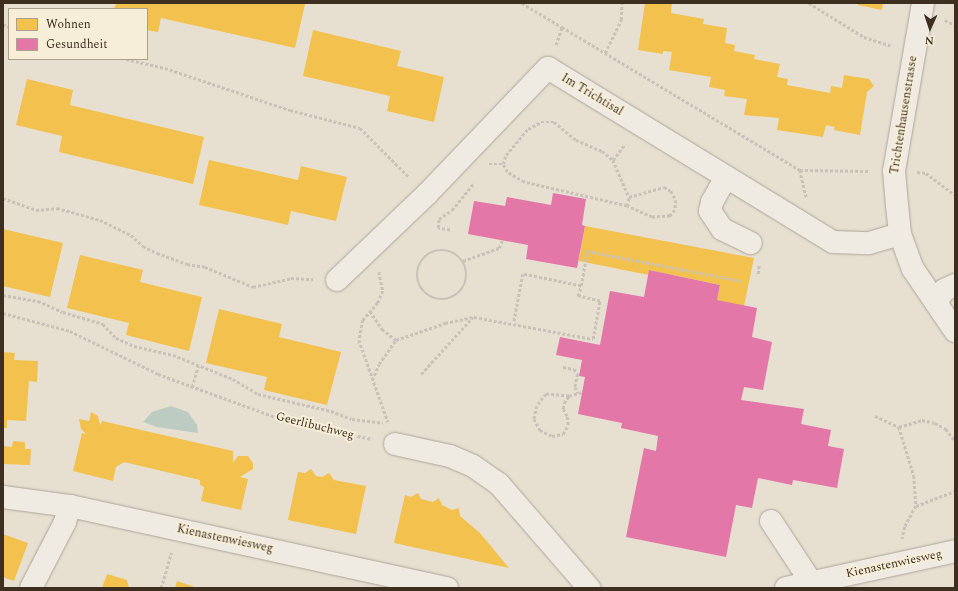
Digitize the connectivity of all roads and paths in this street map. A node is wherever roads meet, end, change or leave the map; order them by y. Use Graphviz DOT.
graph roads {
  1 [pos="522,3"];
  2 [pos="622,3"];
  3 [pos="809,3"];
  4 [pos="923,3"];
  5 [pos="562,27"];
  6 [pos="605,53"];
  7 [pos="914,54"];
  8 [pos="130,60"];
  9 [pos="548,68"];
  10 [pos="487,164"];
  11 [pos="503,164"];
  12 [pos="883,171"];
  13 [pos="478,177"];
  14 [pos="726,177"];
  15 [pos="427,194"];
  16 [pos="955,195"];
  17 [pos="629,197"];
  18 [pos="3,198"];
  19 [pos="627,206"];
  20 [pos="450,230"];
  21 [pos="900,234"];
  22 [pos="502,241"];
  23 [pos="751,243"];
  24 [pos="371,246"];
  25 [pos="463,261"];
  26 [pos="337,280"];
  27 [pos="742,281"];
  28 [pos="955,285"];
  29 [pos="581,286"];
  30 [pos="3,295"];
  31 [pos="936,303"];
  32 [pos="370,312"];
  33 [pos="3,313"];
  34 [pos="474,317"];
  35 [pos="514,322"];
  36 [pos="955,331"];
  37 [pos="396,340"];
  38 [pos="198,366"];
  39 [pos="563,367"];
  40 [pos="421,374"];
  41 [pos="372,381"];
  42 [pos="192,387"];
  43 [pos="582,392"];
  44 [pos="578,393"];
  45 [pos="569,396"];
  46 [pos="875,416"];
  47 [pos="899,427"];
  48 [pos="955,441"];
  49 [pos="396,444"];
  50 [pos="955,491"];
  51 [pos="3,497"];
  52 [pos="70,506"];
  53 [pos="916,506"];
  54 [pos="772,521"];
  55 [pos="178,529"];
  56 [pos="903,547"];
  57 [pos="955,551"];
  58 [pos="811,582"];
  59 [pos="31,588"];
  60 [pos="161,588"];
  61 [pos="447,588"];
  62 [pos="589,588"];
  63 [pos="786,588"];
  1 -- 5 [label="path"];
  2 -- 6 [label="path"];
  3 -- 7 [label="path"];
  4 -- 7 [label="street, Trichtenhausenstrasse"];
  5 -- 6 [label="path"];
  5 -- 9 [label="path"];
  6 -- 12 [label="path"];
  7 -- 12 [label="street, Trichtenhausenstrasse"];
  8 -- 15 [label="path"];
  9 -- 14 [label="street, Im Trichtisal"];
  9 -- 15 [label="street, Im Trichtisal"];
  10 -- 11 [label="path"];
  11 -- 17 [label="path"];
  11 -- 19 [label="path"];
  12 -- 16 [label="path"];
  12 -- 21 [label="street, Trichtenhausenstrasse"];
  13 -- 20 [label="path"];
  14 -- 21 [label="street, Im Trichtisal"];
  14 -- 23 [label="street"];
  15 -- 24 [label="street, Im Trichtisal"];
  17 -- 19 [label="path"];
  17 -- 19 [label="path"];
  18 -- 26 [label="path"];
  21 -- 31 [label="street, Trichtenhausenstrasse"];
  22 -- 25 [label="path"];
  24 -- 26 [label="street, Im Trichtisal"];
  24 -- 32 [label="path"];
  25 -- 25 [label="path"];
  27 -- 29 [label="path"];
  28 -- 31 [label="street"];
  29 -- 35 [label="path"];
  29 -- 35 [label="path"];
  30 -- 38 [label="path"];
  31 -- 36 [label="street, Trichtenhausenstrasse"];
  32 -- 37 [label="path"];
  32 -- 41 [label="path"];
  33 -- 42 [label="path, Geerlibuchweg"];
  34 -- 35 [label="path"];
  34 -- 37 [label="path"];
  34 -- 40 [label="path"];
  37 -- 41 [label="path"];
  38 -- 41 [label="path"];
  38 -- 42 [label="path"];
  39 -- 44 [label="path"];
  42 -- 49 [label="path, Geerlibuchweg"];
  43 -- 44 [label="path"];
  44 -- 45 [label="path"];
  45 -- 45 [label="path"];
  46 -- 47 [label="path"];
  47 -- 48 [label="path"];
  47 -- 53 [label="path"];
  49 -- 62 [label="street"];
  50 -- 53 [label="path"];
  51 -- 52 [label="street, Kienastenwiesweg"];
  52 -- 55 [label="street, Kienastenwiesweg"];
  52 -- 59 [label="street"];
  53 -- 56 [label="path"];
  54 -- 58 [label="street"];
  55 -- 60 [label="path"];
  55 -- 61 [label="street, Kienastenwiesweg"];
  57 -- 58 [label="street, Kienastenwiesweg"];
  58 -- 63 [label="street, Kienastenwiesweg"];
}
